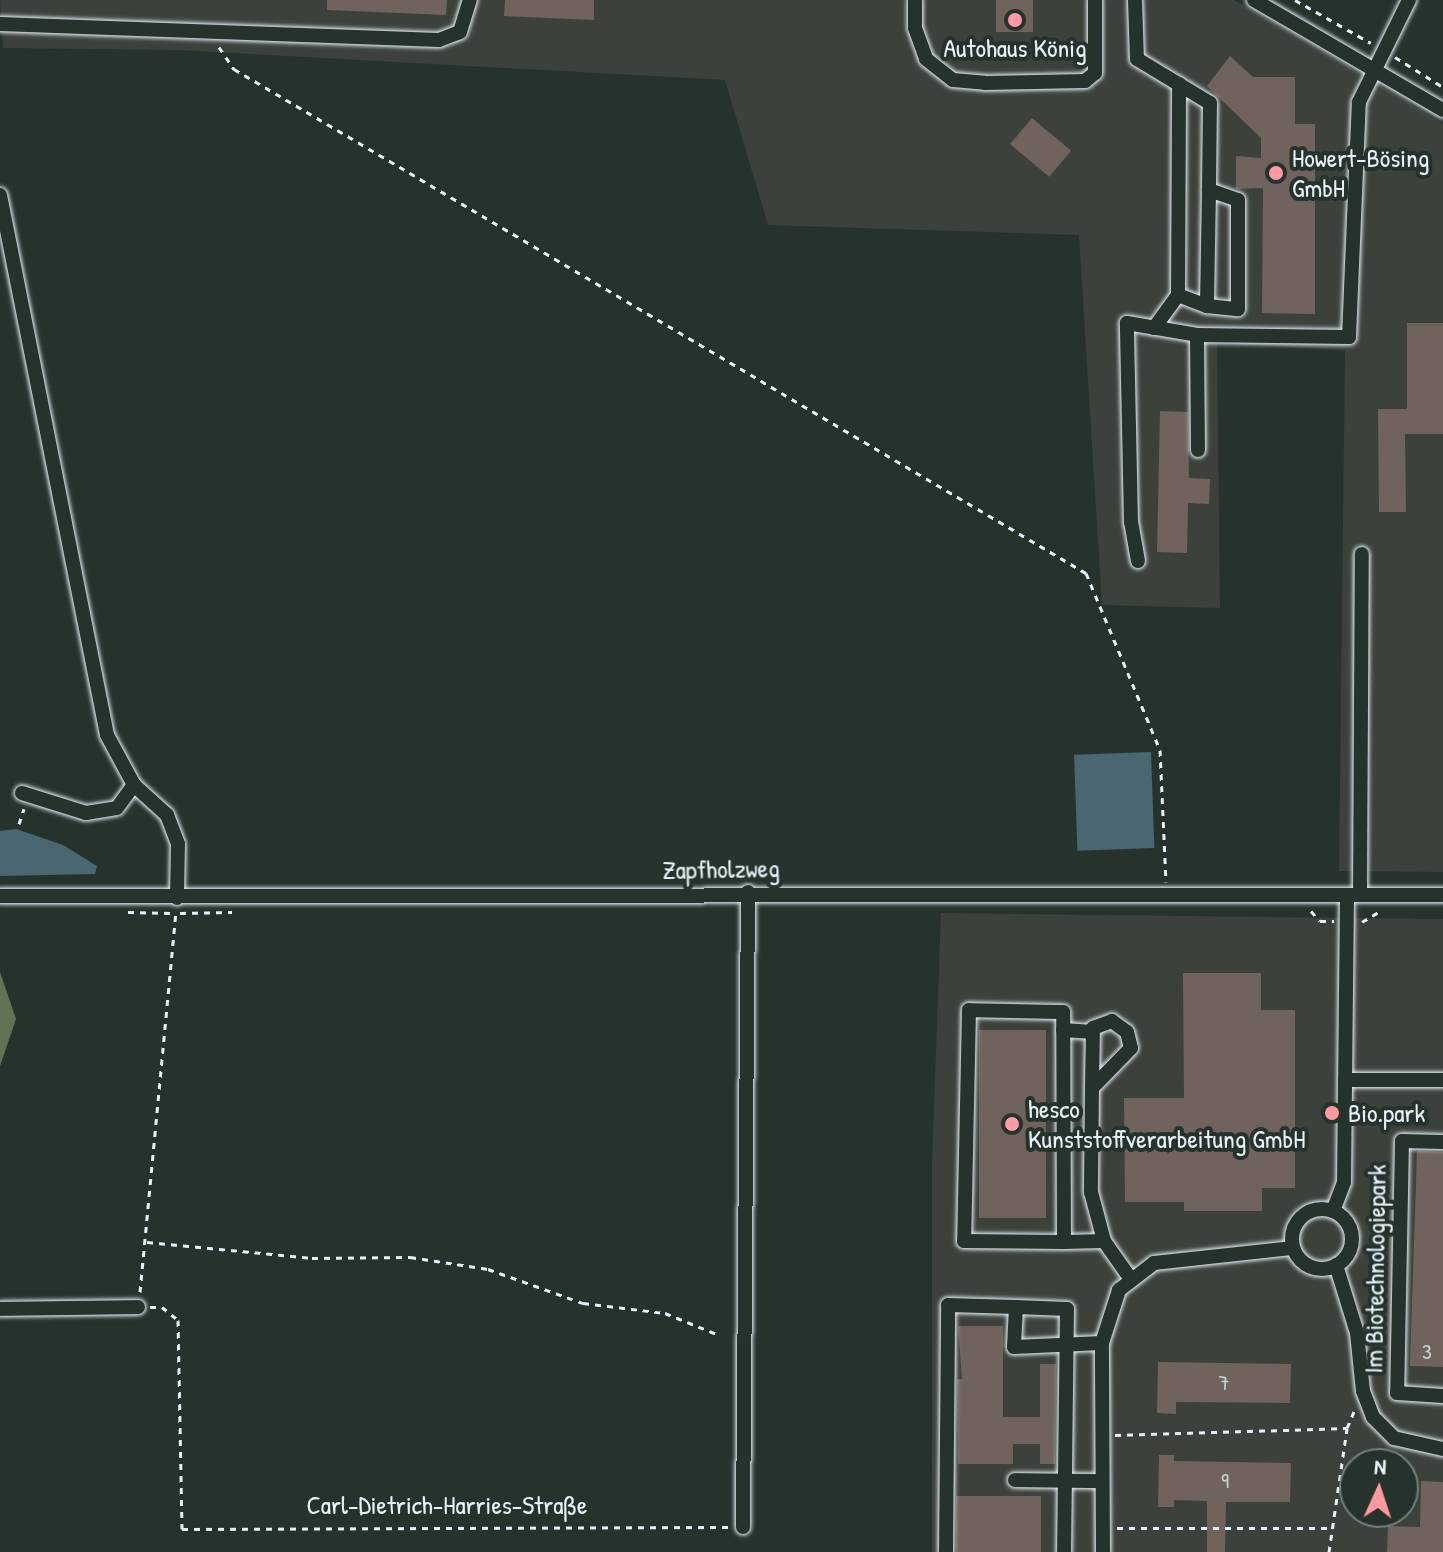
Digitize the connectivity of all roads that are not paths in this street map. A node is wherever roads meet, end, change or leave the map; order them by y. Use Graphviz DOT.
graph roads {
  1 [pos="470,0"];
  2 [pos="915,0"];
  3 [pos="1095,0"];
  4 [pos="1135,0"];
  5 [pos="1254,0"];
  6 [pos="1409,0"];
  7 [pos="0,24"];
  8 [pos="1373,67"];
  9 [pos="1179,84"];
  10 [pos="1443,110"];
  11 [pos="1209,190"];
  12 [pos="0,195"];
  13 [pos="1178,295"];
  14 [pos="1207,306"];
  15 [pos="1154,328"];
  16 [pos="1197,335"];
  17 [pos="1198,450"];
  18 [pos="1362,554"];
  19 [pos="1138,561"];
  20 [pos="134,785"];
  21 [pos="22,793"];
  22 [pos="748,892"];
  23 [pos="1353,895"];
  24 [pos="1443,895"];
  25 [pos="0,896"];
  26 [pos="177,898"];
  27 [pos="1063,1030"];
  28 [pos="1093,1030"];
  29 [pos="1345,1080"];
  30 [pos="1443,1080"];
  31 [pos="1092,1088"];
  32 [pos="1443,1142"];
  33 [pos="1333,1211"];
  34 [pos="1104,1241"];
  35 [pos="1064,1242"];
  36 [pos="1293,1248"];
  37 [pos="1336,1265"];
  38 [pos="1130,1278"];
  39 [pos="138,1307"];
  40 [pos="1016,1307"];
  41 [pos="0,1309"];
  42 [pos="1102,1343"];
  43 [pos="1068,1346"];
  44 [pos="1443,1396"];
  45 [pos="1443,1449"];
  46 [pos="1015,1480"];
  47 [pos="1102,1481"];
  48 [pos="1067,1483"];
  49 [pos="743,1527"];
  50 [pos="946,1552"];
  51 [pos="1064,1552"];
  52 [pos="1103,1552"];
  1 -- 7 [label="street"];
  2 -- 3 [label="street"];
  4 -- 9 [label="street"];
  5 -- 8 [label="street"];
  6 -- 8 [label="street"];
  8 -- 10 [label="street"];
  8 -- 16 [label="street"];
  9 -- 11 [label="street"];
  9 -- 13 [label="street"];
  11 -- 14 [label="street"];
  11 -- 14 [label="street"];
  12 -- 20 [label="street"];
  13 -- 14 [label="street"];
  13 -- 15 [label="street"];
  15 -- 16 [label="street"];
  15 -- 19 [label="street"];
  16 -- 17 [label="street"];
  18 -- 23 [label="street, Im Biotechnologiepark"];
  20 -- 21 [label="street"];
  20 -- 26 [label="street"];
  22 -- 23 [label="street, Zapfholzweg"];
  22 -- 26 [label="street, Zapfholzweg"];
  22 -- 49 [label="street"];
  23 -- 24 [label="street, Zapfholzweg"];
  23 -- 29 [label="street, Im Biotechnologiepark"];
  25 -- 26 [label="street, Zapfholzweg"];
  27 -- 28 [label="street"];
  27 -- 35 [label="street"];
  27 -- 35 [label="street"];
  28 -- 31 [label="street"];
  28 -- 31 [label="street"];
  29 -- 30 [label="street"];
  29 -- 33 [label="street, Im Biotechnologiepark"];
  31 -- 34 [label="street"];
  32 -- 44 [label="street, Im Biotechnologiepark"];
  33 -- 36 [label="street, Im Biotechnologiepark"];
  33 -- 37 [label="street, Im Biotechnologiepark"];
  34 -- 35 [label="street"];
  34 -- 38 [label="street"];
  36 -- 37 [label="street, Im Biotechnologiepark"];
  36 -- 38 [label="street"];
  37 -- 45 [label="street, Im Biotechnologiepark"];
  38 -- 42 [label="street"];
  39 -- 41 [label="street"];
  40 -- 43 [label="street"];
  40 -- 43 [label="street"];
  40 -- 50 [label="street"];
  42 -- 43 [label="street"];
  42 -- 47 [label="street"];
  43 -- 48 [label="street"];
  46 -- 48 [label="street"];
  47 -- 48 [label="street"];
  47 -- 52 [label="street"];
  48 -- 51 [label="street"];
}
